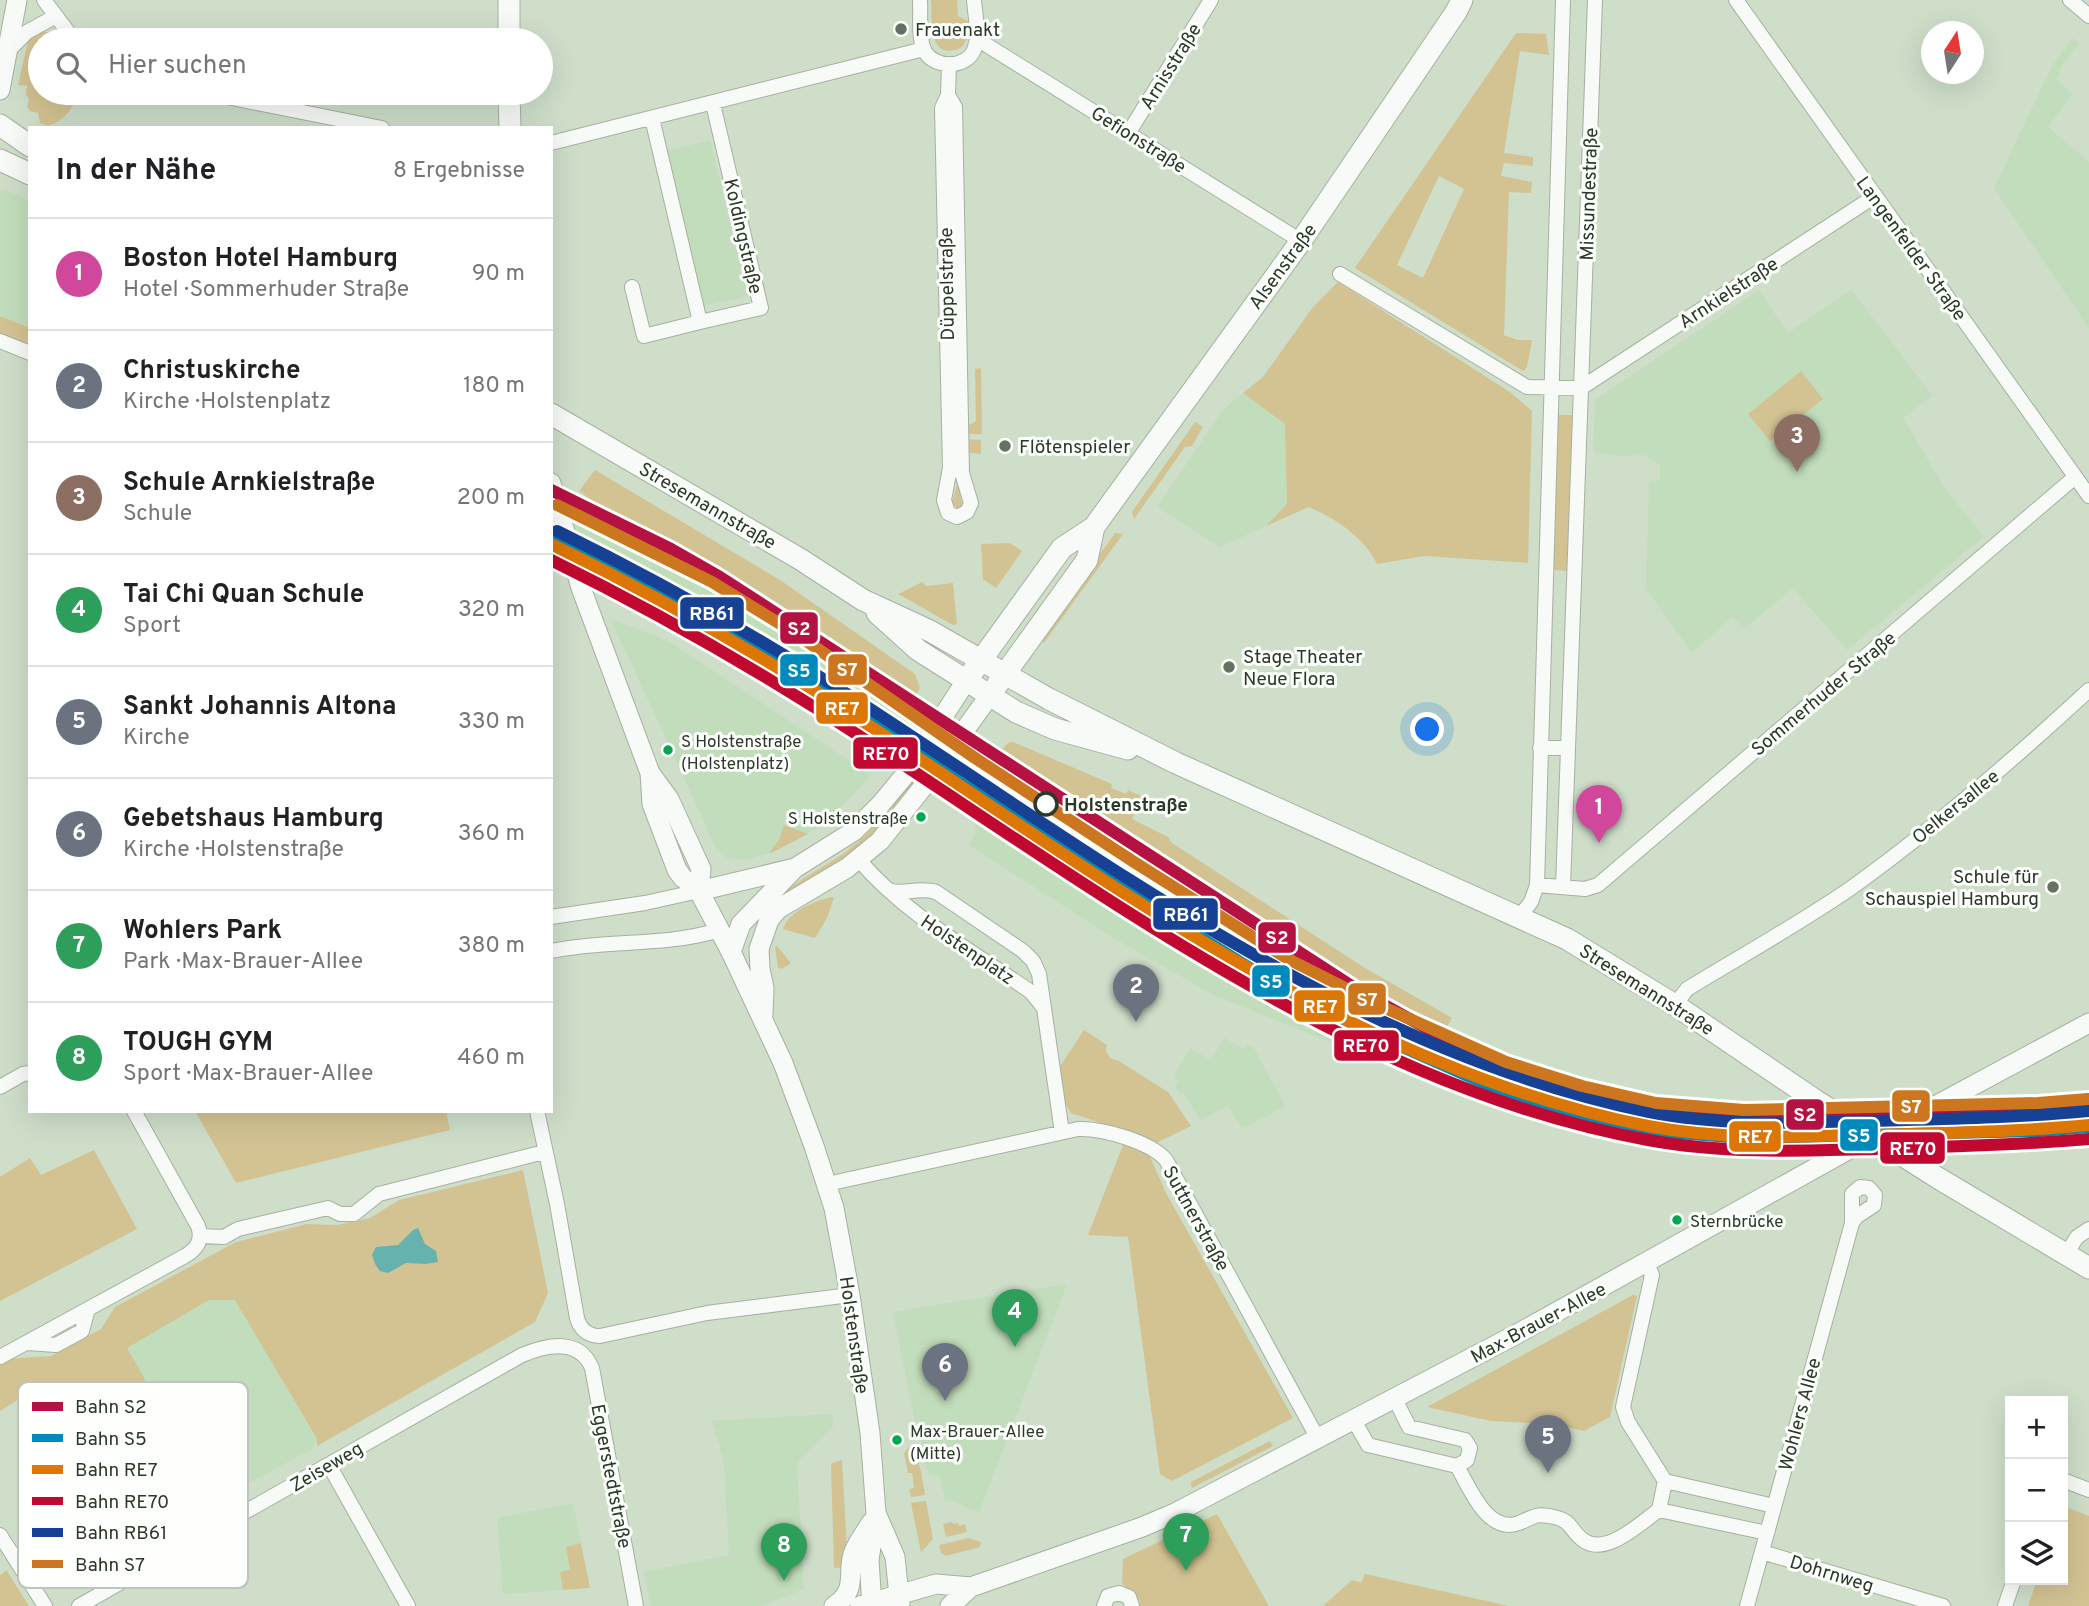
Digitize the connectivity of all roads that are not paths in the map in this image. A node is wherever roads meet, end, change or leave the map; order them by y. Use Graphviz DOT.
graph roads {
  1 [pos="17,0"];
  2 [pos="44,0"];
  3 [pos="509,0"];
  4 [pos="920,0"];
  5 [pos="974,0"];
  6 [pos="1211,0"];
  7 [pos="1563,0"];
  8 [pos="1595,0"];
  9 [pos="1736,0"];
  10 [pos="2070,0"];
  11 [pos="1462,4"];
  12 [pos="56,16"];
  13 [pos="2089,16"];
  14 [pos="34,28"];
  15 [pos="65,28"];
  16 [pos="509,28"];
  17 [pos="28,31"];
  18 [pos="977,39"];
  19 [pos="924,49"];
  20 [pos="7,52"];
  21 [pos="948,64"];
  22 [pos="0,90"];
  23 [pos="713,104"];
  24 [pos="267,105"];
  25 [pos="509,105"];
  26 [pos="652,118"];
  27 [pos="0,125"];
  28 [pos="372,126"];
  29 [pos="510,126"];
  30 [pos="1129,132"];
  31 [pos="553,143"];
  32 [pos="28,145"];
  33 [pos="0,160"];
  34 [pos="28,173"];
  35 [pos="1875,196"];
  36 [pos="1301,241"];
  37 [pos="1340,274"];
  38 [pos="632,288"];
  39 [pos="700,322"];
  40 [pos="0,341"];
  41 [pos="28,352"];
  42 [pos="1552,388"];
  43 [pos="1581,388"];
  44 [pos="553,415"];
  45 [pos="956,473"];
  46 [pos="2075,477"];
  47 [pos="553,490"];
  48 [pos="2089,496"];
  49 [pos="1094,527"];
  50 [pos="863,600"];
  51 [pos="981,660"];
  52 [pos="1005,674"];
  53 [pos="966,681"];
  54 [pos="2089,690"];
  55 [pos="990,695"];
  56 [pos="1540,748"];
  57 [pos="1568,748"];
  58 [pos="1176,763"];
  59 [pos="859,860"];
  60 [pos="795,868"];
  61 [pos="1537,885"];
  62 [pos="1563,887"];
  63 [pos="699,891"];
  64 [pos="891,891"];
  65 [pos="1520,916"];
  66 [pos="553,917"];
  67 [pos="719,930"];
  68 [pos="553,951"];
  69 [pos="731,952"];
  70 [pos="1675,1005"];
  71 [pos="1044,1009"];
  72 [pos="763,1019"];
  73 [pos="2089,1023"];
  74 [pos="28,1073"];
  75 [pos="0,1087"];
  76 [pos="135,1113"];
  77 [pos="537,1113"];
  78 [pos="1062,1132"];
  79 [pos="1873,1136"];
  80 [pos="544,1152"];
  81 [pos="827,1184"];
  82 [pos="1852,1223"];
  83 [pos="2089,1229"];
  84 [pos="200,1236"];
  85 [pos="2066,1254"];
  86 [pos="1647,1263"];
  87 [pos="2089,1268"];
  88 [pos="850,1295"];
  89 [pos="578,1351"];
  90 [pos="0,1357"];
  91 [pos="1395,1399"];
  92 [pos="1353,1419"];
  93 [pos="1317,1437"];
  94 [pos="329,1465"];
  95 [pos="1457,1466"];
  96 [pos="1665,1481"];
  97 [pos="2068,1482"];
  98 [pos="2089,1490"];
  99 [pos="1774,1506"];
  100 [pos="1658,1510"];
  101 [pos="248,1511"];
  102 [pos="876,1513"];
  103 [pos="1767,1533"];
  104 [pos="0,1535"];
  105 [pos="1762,1552"];
  106 [pos="18,1563"];
  107 [pos="2012,1585"];
  108 [pos="971,1587"];
  109 [pos="34,1588"];
  110 [pos="111,1588"];
  111 [pos="899,1600"];
  112 [pos="867,1605"];
  113 [pos="45,1606"];
  114 [pos="79,1606"];
  115 [pos="408,1606"];
  116 [pos="636,1606"];
  117 [pos="834,1606"];
  118 [pos="950,1606"];
  119 [pos="1104,1606"];
  120 [pos="1132,1606"];
  121 [pos="1747,1606"];
  122 [pos="1943,1606"];
  123 [pos="2005,1606"];
  1 -- 20 [label="main road"];
  2 -- 12 [label="street"];
  3 -- 16 [label="main road"];
  4 -- 19 [label="street"];
  5 -- 18 [label="street"];
  6 -- 30 [label="street, Arnisstraße"];
  7 -- 42 [label="street, Missundestraße"];
  8 -- 43 [label="street, Missundestraße"];
  9 -- 35 [label="street, Langenfelder Straße"];
  10 -- 13 [label="street"];
  11 -- 36 [label="main road, Alsenstraße"];
  12 -- 14 [label="street"];
  12 -- 15 [label="street"];
  17 -- 20 [label="street"];
  18 -- 21 [label="street"];
  18 -- 30 [label="street, Gefionstraße"];
  19 -- 21 [label="street"];
  19 -- 23 [label="street"];
  20 -- 22 [label="main road"];
  21 -- 45 [label="street, Düppelstraße"];
  23 -- 26 [label="street"];
  23 -- 39 [label="street, Koldingstraße"];
  24 -- 28 [label="street"];
  25 -- 29 [label="main road"];
  26 -- 31 [label="street"];
  26 -- 39 [label="street"];
  27 -- 32 [label="main road"];
  30 -- 36 [label="street, Gefionstraße"];
  33 -- 34 [label="main road"];
  35 -- 43 [label="street, Arnkielstraße"];
  35 -- 46 [label="street, Langenfelder Straße"];
  36 -- 49 [label="main road, Alsenstraße"];
  37 -- 42 [label="street"];
  38 -- 39 [label="street, Koldingstraße"];
  40 -- 41 [label="street"];
  42 -- 43 [label="street"];
  42 -- 56 [label="street, Missundestraße"];
  43 -- 57 [label="street, Missundestraße"];
  44 -- 50 [label="main road, Stresemannstraße"];
  46 -- 48 [label="street, Langenfelder Straße"];
  46 -- 62 [label="street, Sommerhuder Straße"];
  47 -- 63 [label="main road, Holstenstraße"];
  49 -- 51 [label="main road, Alsenstraße"];
  49 -- 52 [label="main road, Alsenstraße"];
  50 -- 51 [label="main road, Stresemannstraße"];
  50 -- 53 [label="main road, Stresemannstraße"];
  51 -- 52 [label="main road, Stresemannstraße"];
  51 -- 53 [label="main road"];
  52 -- 55 [label="main road"];
  52 -- 58 [label="main road, Stresemannstraße"];
  53 -- 55 [label="main road, Stresemannstraße"];
  53 -- 60 [label="main road"];
  54 -- 70 [label="street, Oelkersallee"];
  55 -- 58 [label="main road, Stresemannstraße"];
  55 -- 59 [label="main road"];
  56 -- 57 [label="street"];
  56 -- 61 [label="street, Missundestraße"];
  57 -- 62 [label="street, Missundestraße"];
  58 -- 65 [label="main road, Stresemannstraße"];
  59 -- 64 [label="street, Holstenplatz"];
  59 -- 72 [label="main road"];
  60 -- 63 [label="main road"];
  60 -- 69 [label="main road"];
  61 -- 62 [label="street"];
  61 -- 65 [label="street, Missundestraße"];
  63 -- 66 [label="street"];
  63 -- 67 [label="main road, Holstenstraße"];
  64 -- 71 [label="street, Holstenplatz"];
  64 -- 71 [label="street, Holstenplatz"];
  65 -- 70 [label="main road, Stresemannstraße"];
  67 -- 68 [label="street"];
  67 -- 69 [label="main road, Holstenstraße"];
  69 -- 72 [label="main road, Holstenstraße"];
  70 -- 79 [label="main road, Stresemannstraße"];
  71 -- 78 [label="street, Holstenplatz"];
  72 -- 81 [label="main road, Holstenstraße"];
  73 -- 79 [label="main road, Max-Brauer-Allee"];
  74 -- 75 [label="street"];
  76 -- 84 [label="street"];
  77 -- 80 [label="street"];
  78 -- 81 [label="street, Suttnerstraße"];
  78 -- 93 [label="street, Suttnerstraße"];
  79 -- 85 [label="main road, Stresemannstraße"];
  79 -- 86 [label="main road, Max-Brauer-Allee"];
  80 -- 84 [label="street"];
  80 -- 88 [label="street"];
  81 -- 88 [label="main road, Holstenstraße"];
  82 -- 99 [label="street, Wohlers Allee"];
  83 -- 85 [label="street"];
  84 -- 90 [label="street"];
  85 -- 87 [label="main road, Stresemannstraße"];
  86 -- 91 [label="main road, Max-Brauer-Allee"];
  86 -- 96 [label="street"];
  88 -- 102 [label="main road, Holstenstraße"];
  89 -- 94 [label="street, Zeiseweg"];
  89 -- 116 [label="street, Eggerstedtstraße"];
  91 -- 92 [label="main road, Max-Brauer-Allee"];
  91 -- 95 [label="street"];
  92 -- 93 [label="main road, Max-Brauer-Allee"];
  92 -- 95 [label="street"];
  93 -- 108 [label="main road, Max-Brauer-Allee"];
  94 -- 101 [label="street, Zeiseweg"];
  94 -- 115 [label="street"];
  95 -- 100 [label="street"];
  96 -- 99 [label="street"];
  96 -- 100 [label="street"];
  97 -- 98 [label="street"];
  99 -- 103 [label="street, Wohlers Allee"];
  100 -- 103 [label="street"];
  102 -- 111 [label="main road, Holstenstraße"];
  102 -- 112 [label="main road, Holstenstraße"];
  102 -- 117 [label="main road"];
  103 -- 105 [label="street, Wohlers Allee"];
  104 -- 106 [label="street"];
  105 -- 121 [label="street, Wohlers Allee"];
  105 -- 122 [label="street, Dohrnweg"];
  107 -- 123 [label="street"];
  108 -- 111 [label="main road, Max-Brauer-Allee"];
  108 -- 118 [label="main road, Max-Brauer-Allee"];
  109 -- 113 [label="street"];
  110 -- 114 [label="street, Zeiseweg"];
  111 -- 112 [label="main road, Max-Brauer-Allee"];
  119 -- 120 [label="street"];
}
